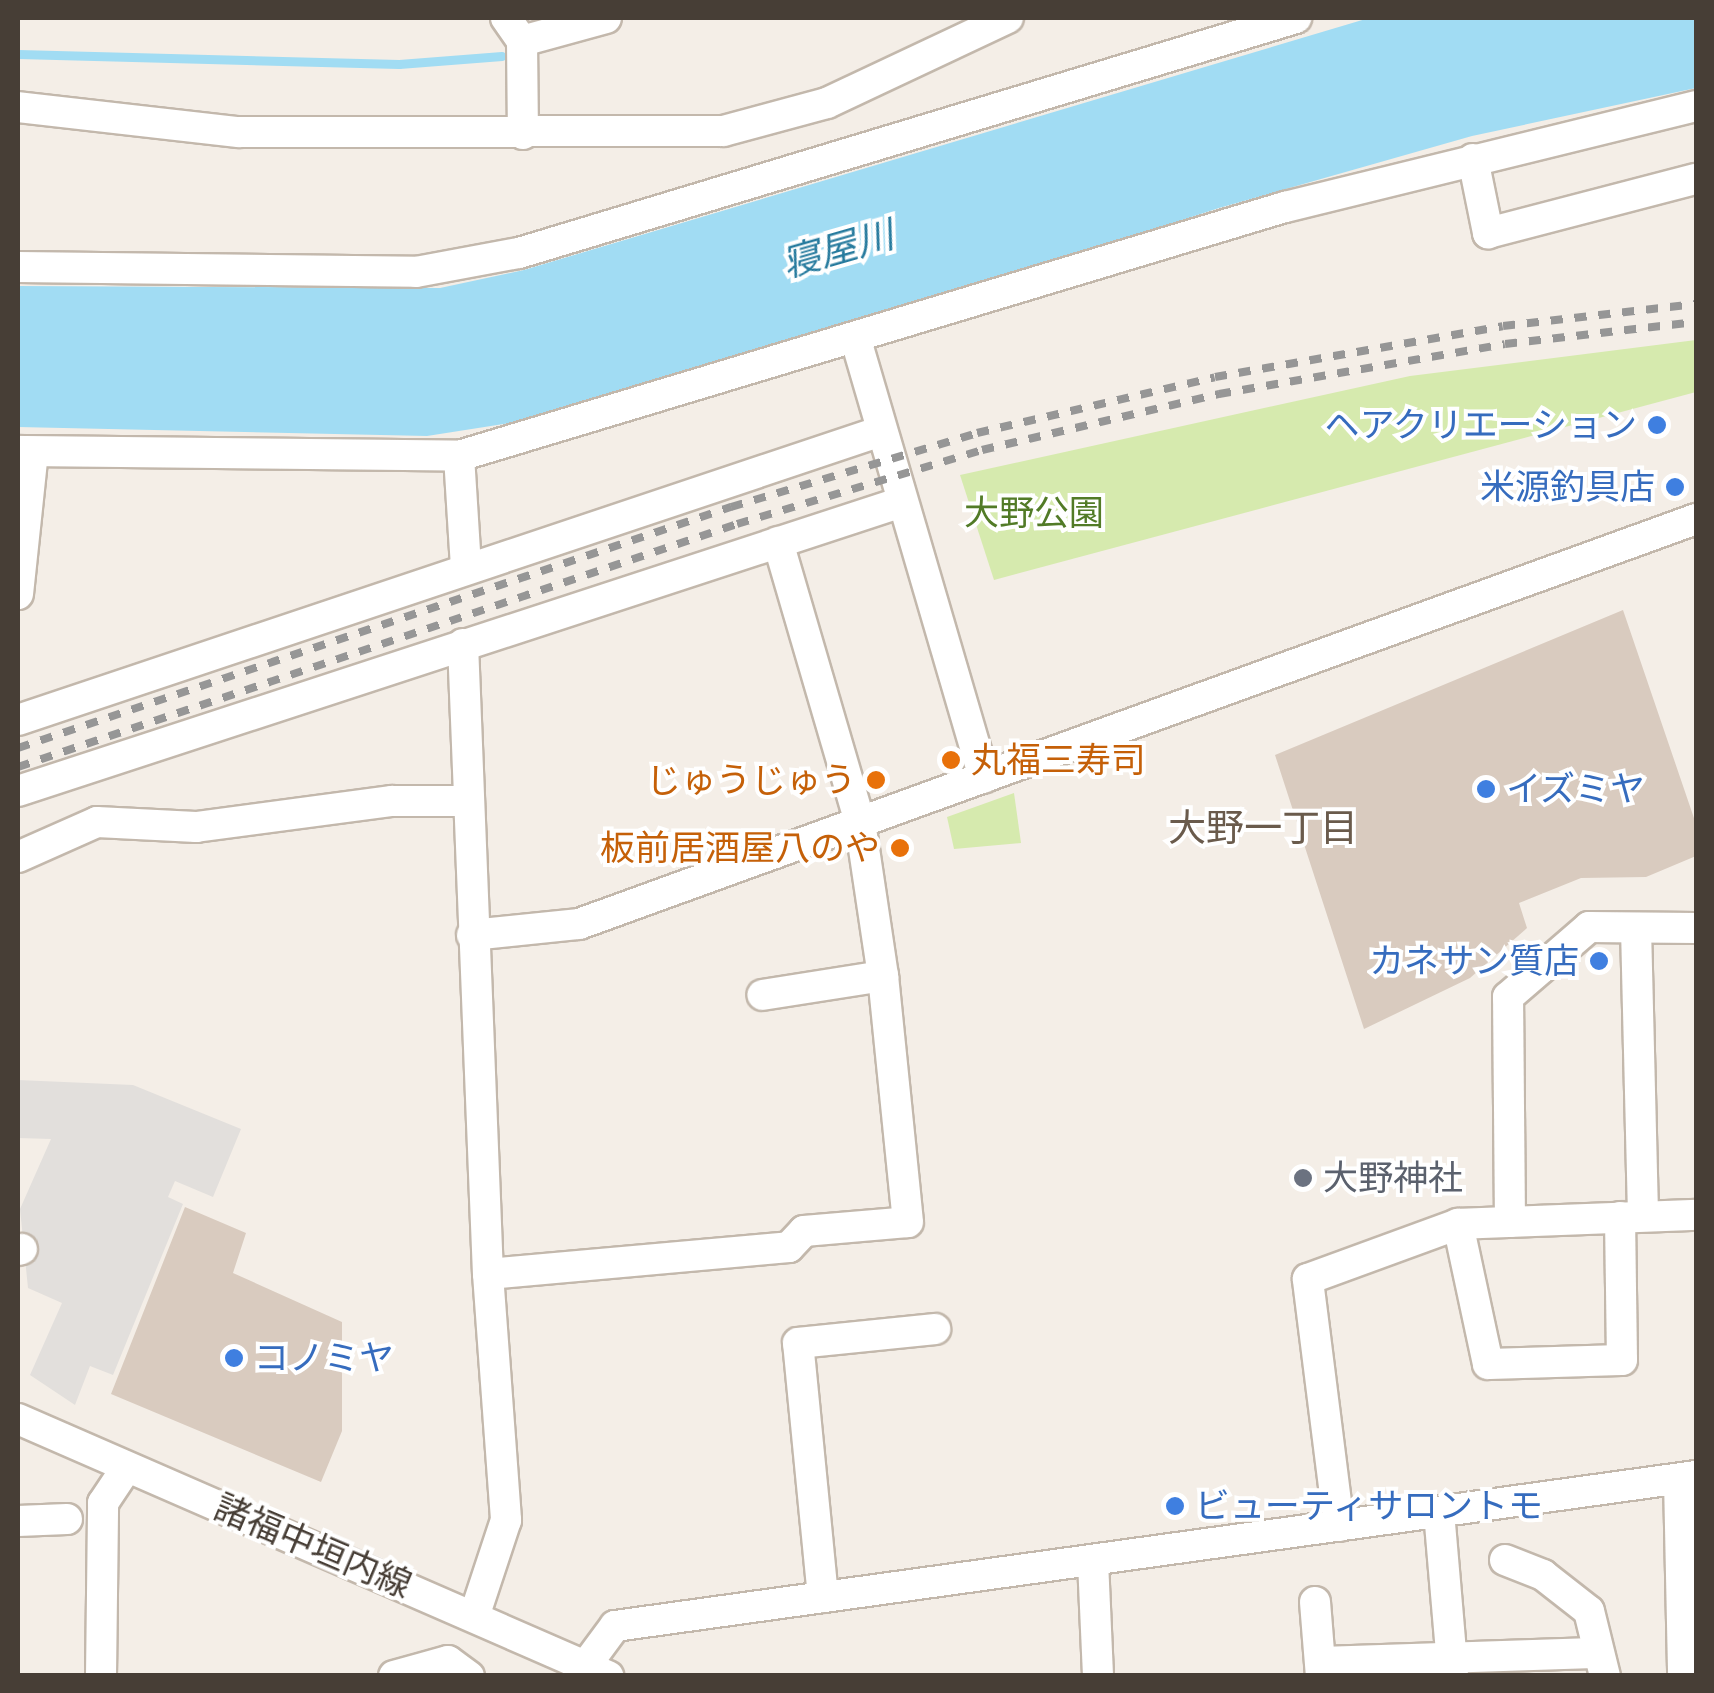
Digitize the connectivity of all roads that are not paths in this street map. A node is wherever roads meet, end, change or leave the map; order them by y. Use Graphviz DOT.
graph roads {
  1 [pos="606,18"];
  2 [pos="1008,18"];
  3 [pos="1296,18"];
  4 [pos="514,29"];
  5 [pos="1696,106"];
  6 [pos="18,107"];
  7 [pos="523,134"];
  8 [pos="1473,159"];
  9 [pos="1696,179"];
  10 [pos="18,267"];
  11 [pos="856,340"];
  12 [pos="881,430"];
  13 [pos="25,452"];
  14 [pos="459,456"];
  15 [pos="902,502"];
  16 [pos="1696,519"];
  17 [pos="778,542"];
  18 [pos="466,566"];
  19 [pos="18,594"];
  20 [pos="463,644"];
  21 [pos="18,718"];
  22 [pos="984,778"];
  23 [pos="18,790"];
  24 [pos="466,801"];
  25 [pos="860,822"];
  26 [pos="18,858"];
  27 [pos="1636,928"];
  28 [pos="1696,928"];
  29 [pos="472,935"];
  30 [pos="883,976"];
  31 [pos="762,995"];
  32 [pos="1696,1214"];
  33 [pos="1631,1217"];
  34 [pos="1510,1222"];
  35 [pos="1458,1224"];
  36 [pos="488,1274"];
  37 [pos="935,1328"];
  38 [pos="18,1419"];
  39 [pos="128,1467"];
  40 [pos="1688,1477"];
  41 [pos="1439,1512"];
  42 [pos="67,1519"];
  43 [pos="18,1520"];
  44 [pos="1339,1526"];
  45 [pos="1505,1560"];
  46 [pos="1094,1561"];
  47 [pos="824,1597"];
  48 [pos="1315,1602"];
  49 [pos="475,1614"];
  50 [pos="1600,1664"];
  51 [pos="1453,1666"];
  52 [pos="1321,1669"];
  53 [pos="590,1672"];
  54 [pos="102,1676"];
  55 [pos="394,1676"];
  56 [pos="469,1676"];
  57 [pos="1098,1676"];
  58 [pos="1683,1676"];
  1 -- 4 [label="street"];
  2 -- 7 [label="street"];
  3 -- 10 [label="street"];
  4 -- 7 [label="street"];
  5 -- 8 [label="street"];
  6 -- 7 [label="street"];
  8 -- 9 [label="street"];
  8 -- 11 [label="street"];
  11 -- 12 [label="street"];
  11 -- 14 [label="street"];
  12 -- 15 [label="street"];
  12 -- 18 [label="street"];
  13 -- 14 [label="street"];
  13 -- 19 [label="street"];
  14 -- 18 [label="street"];
  15 -- 17 [label="street"];
  15 -- 22 [label="street"];
  16 -- 22 [label="street"];
  17 -- 20 [label="street"];
  17 -- 25 [label="street"];
  18 -- 21 [label="street"];
  20 -- 23 [label="street"];
  20 -- 24 [label="street"];
  22 -- 25 [label="street"];
  24 -- 26 [label="street"];
  24 -- 29 [label="street"];
  25 -- 29 [label="street"];
  25 -- 30 [label="street"];
  27 -- 28 [label="street"];
  27 -- 33 [label="street"];
  27 -- 34 [label="street"];
  29 -- 36 [label="street"];
  30 -- 31 [label="street"];
  30 -- 36 [label="street"];
  32 -- 33 [label="street"];
  33 -- 34 [label="street"];
  33 -- 35 [label="street"];
  34 -- 35 [label="street"];
  35 -- 44 [label="street"];
  36 -- 49 [label="street"];
  37 -- 47 [label="street"];
  38 -- 39 [label="street, 諸福中垣内線"];
  39 -- 49 [label="street, 諸福中垣内線"];
  39 -- 54 [label="street"];
  40 -- 41 [label="street"];
  40 -- 58 [label="street"];
  41 -- 44 [label="street"];
  41 -- 51 [label="street"];
  42 -- 43 [label="street"];
  44 -- 46 [label="street"];
  45 -- 50 [label="street"];
  46 -- 47 [label="street"];
  46 -- 57 [label="street"];
  47 -- 53 [label="street"];
  48 -- 52 [label="street"];
  49 -- 53 [label="street, 諸福中垣内線"];
  50 -- 51 [label="street"];
  51 -- 52 [label="street"];
  55 -- 56 [label="street"];
}
